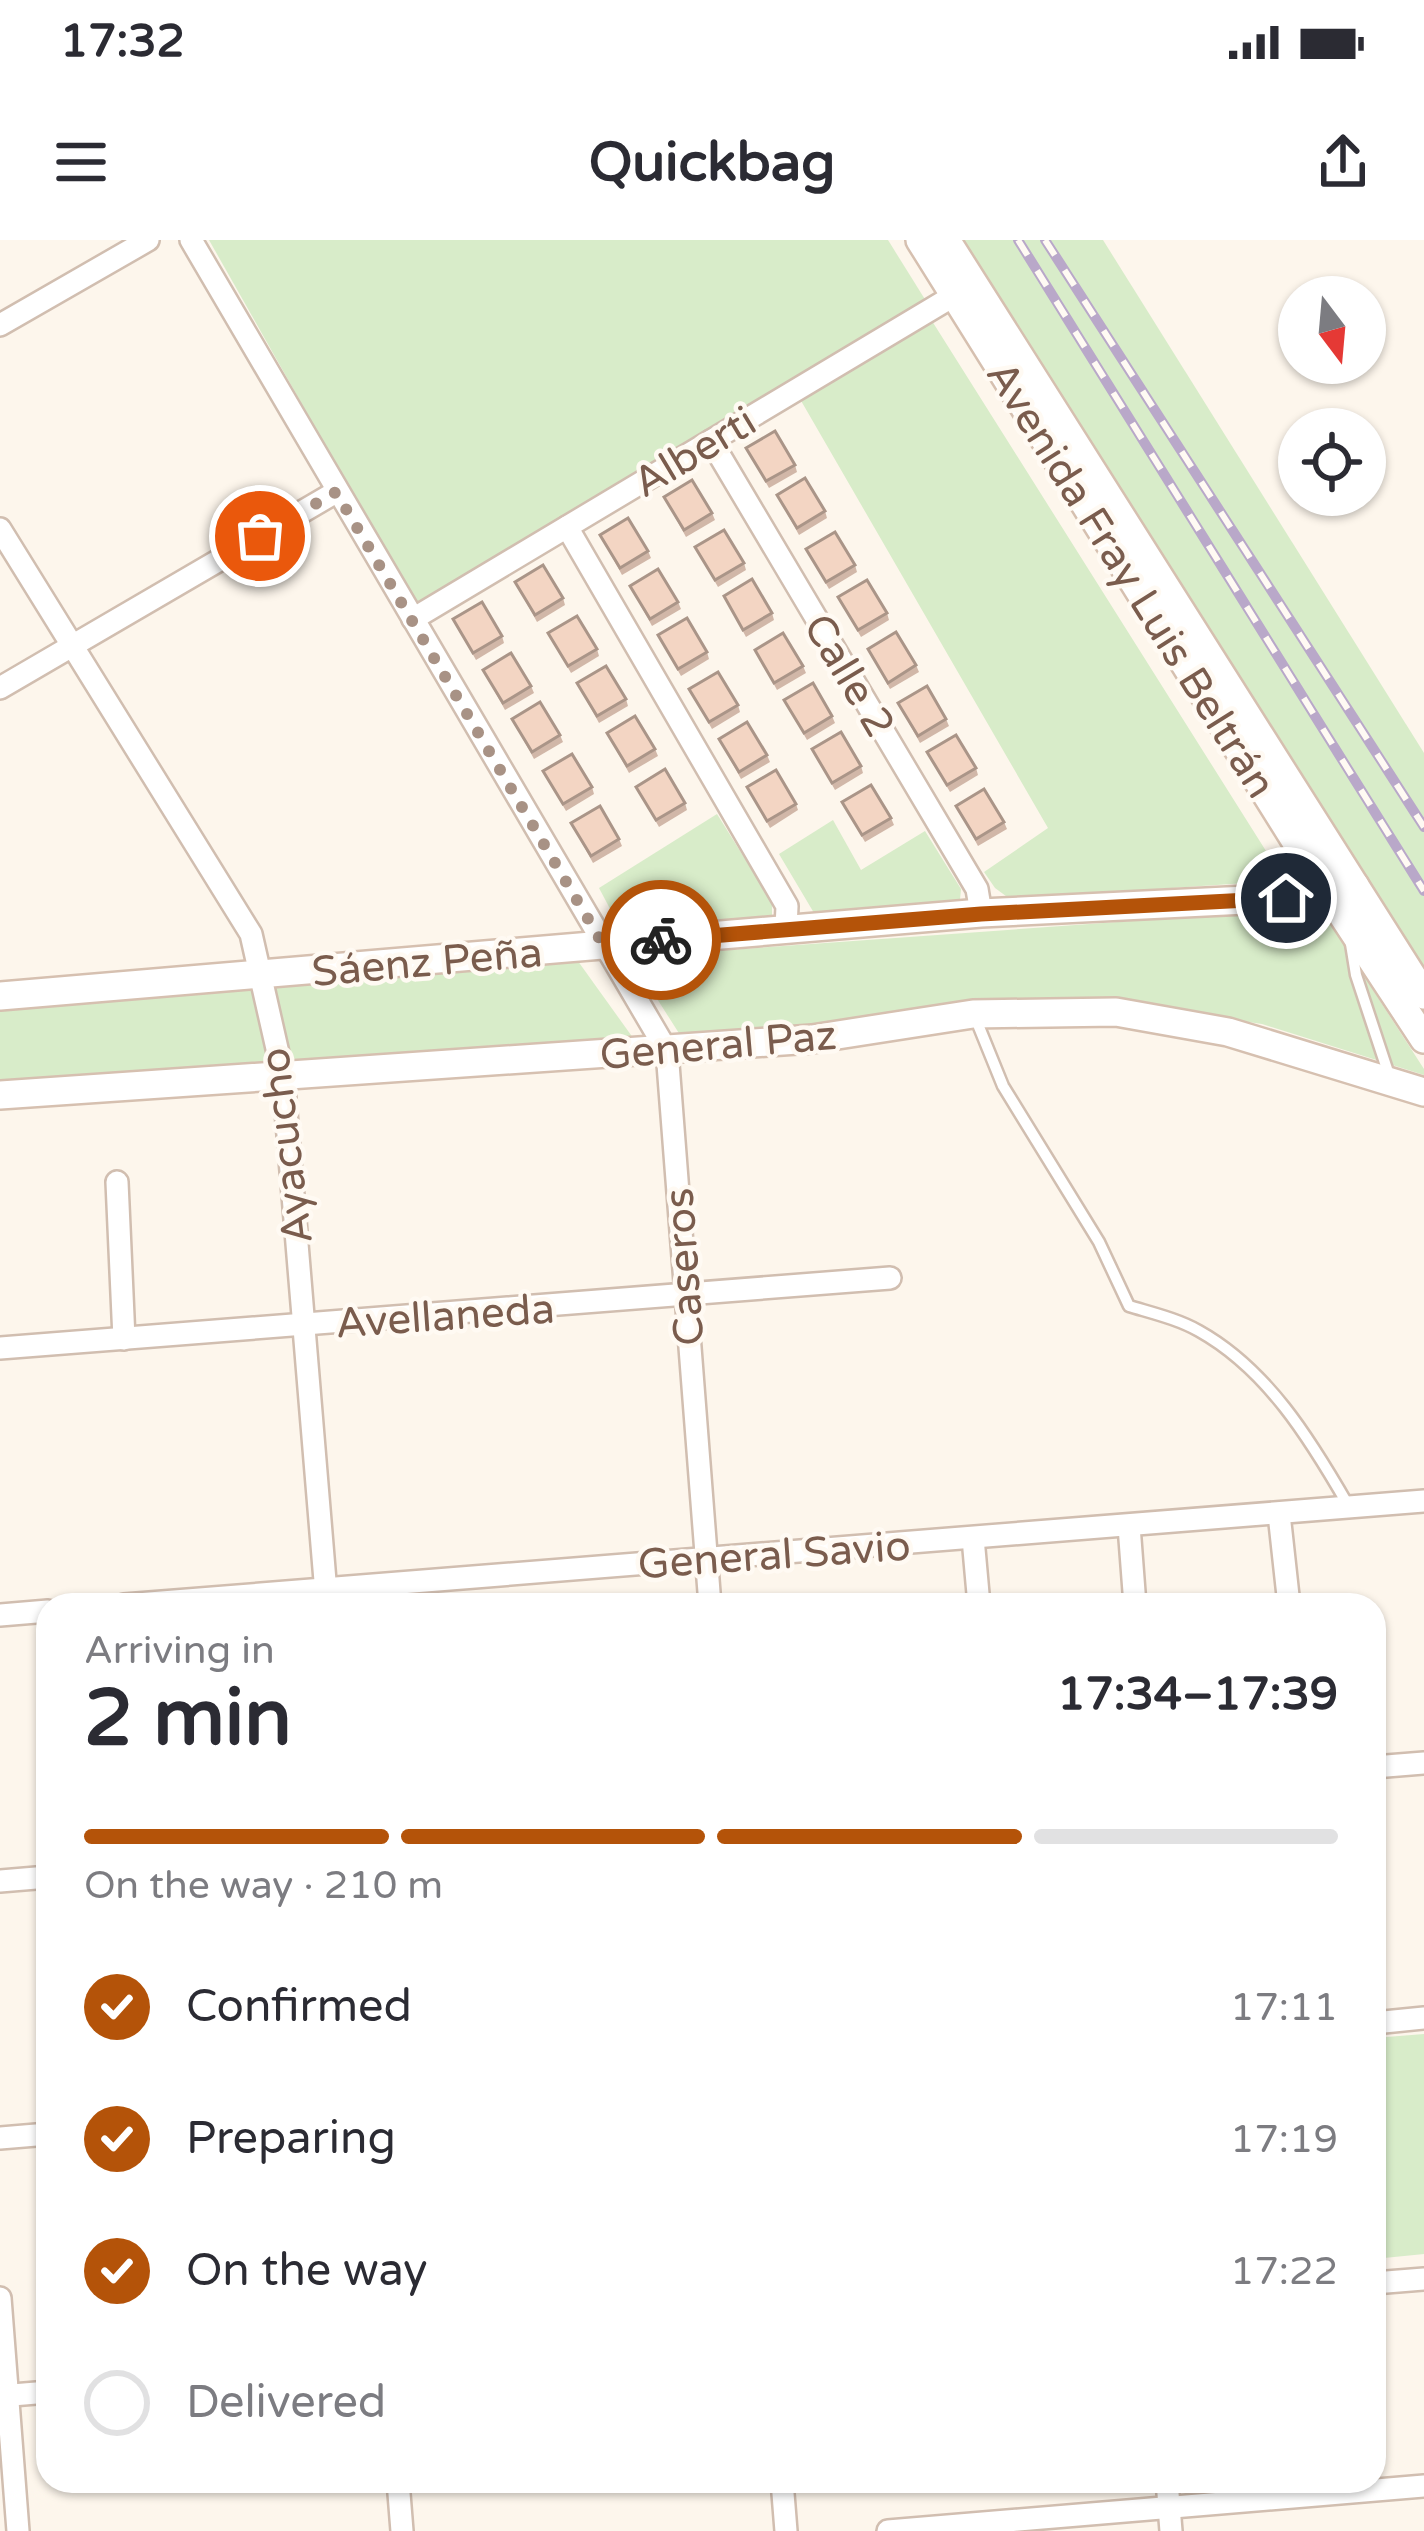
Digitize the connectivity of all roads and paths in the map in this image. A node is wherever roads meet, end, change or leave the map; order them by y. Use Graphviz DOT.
graph roads {
  1 [pos="148,240"];
  2 [pos="191,240"];
  3 [pos="920,240"];
  4 [pos="946,240"];
  5 [pos="965,289"];
  6 [pos="0,326"];
  7 [pos="711,440"];
  8 [pos="336,492"];
  9 [pos="567,527"];
  10 [pos="0,529"];
  11 [pos="413,620"];
  12 [pos="72,646"];
  13 [pos="0,688"];
  14 [pos="1343,891"];
  15 [pos="981,914"];
  16 [pos="1348,923"];
  17 [pos="786,928"];
  18 [pos="604,946"];
  19 [pos="258,976"];
  20 [pos="1424,995"];
  21 [pos="0,996"];
  22 [pos="973,1014"];
  23 [pos="1424,1039"];
  24 [pos="667,1051"];
  25 [pos="283,1075"];
  26 [pos="1391,1083"];
  27 [pos="1424,1092"];
  28 [pos="0,1095"];
  29 [pos="117,1182"];
  30 [pos="890,1278"];
  31 [pos="684,1297"];
  32 [pos="304,1326"];
  33 [pos="124,1339"];
  34 [pos="0,1348"];
  35 [pos="1424,1501"];
  36 [pos="1349,1508"];
  37 [pos="1279,1514"];
  38 [pos="1129,1526"];
  39 [pos="973,1538"];
  40 [pos="706,1559"];
  41 [pos="326,1593"];
  42 [pos="366,1593"];
  43 [pos="709,1593"];
  44 [pos="978,1593"];
  45 [pos="1134,1593"];
  46 [pos="1288,1593"];
  47 [pos="36,1612"];
  48 [pos="0,1615"];
  49 [pos="1424,1763"];
  50 [pos="1386,1766"];
  51 [pos="36,1878"];
  52 [pos="0,1881"];
  53 [pos="1424,2018"];
  54 [pos="1386,2022"];
  55 [pos="36,2135"];
  56 [pos="0,2138"];
  57 [pos="1424,2279"];
  58 [pos="1386,2282"];
  59 [pos="0,2298"];
  60 [pos="36,2393"];
  61 [pos="4,2396"];
  62 [pos="1424,2486"];
  63 [pos="1386,2489"];
  64 [pos="399,2493"];
  65 [pos="783,2493"];
  66 [pos="1169,2493"];
  67 [pos="1339,2493"];
  68 [pos="1170,2507"];
  69 [pos="18,2531"];
  70 [pos="402,2531"];
  71 [pos="786,2531"];
  72 [pos="888,2531"];
  73 [pos="1171,2531"];
  1 -- 6 [label="street"];
  2 -- 8 [label="street, Caseros"];
  3 -- 5 [label="street, Avenida Fray Luis Beltrán"];
  4 -- 5 [label="street, Avenida Fray Luis Beltrán"];
  5 -- 7 [label="street, Alberti"];
  5 -- 14 [label="street, Avenida Fray Luis Beltrán"];
  7 -- 9 [label="street, Alberti"];
  7 -- 15 [label="street, Calle 2"];
  8 -- 11 [label="street, Caseros"];
  8 -- 12 [label="street"];
  9 -- 11 [label="street, Alberti"];
  9 -- 17 [label="street"];
  10 -- 12 [label="street, Ayacucho"];
  11 -- 18 [label="street, Caseros"];
  12 -- 13 [label="street"];
  12 -- 19 [label="street, Ayacucho"];
  14 -- 15 [label="street, Sáenz Peña"];
  14 -- 16 [label="street, Avenida Fray Luis Beltrán"];
  14 -- 20 [label="street, Avenida Fray Luis Beltrán"];
  15 -- 17 [label="street, Sáenz Peña"];
  16 -- 23 [label="street, Avenida Fray Luis Beltrán"];
  16 -- 26 [label="lane"];
  17 -- 18 [label="street, Sáenz Peña"];
  18 -- 19 [label="street, Sáenz Peña"];
  18 -- 24 [label="street, Caseros"];
  19 -- 21 [label="street, Sáenz Peña"];
  19 -- 25 [label="street, Ayacucho"];
  22 -- 24 [label="street, General Paz"];
  22 -- 26 [label="street, General Paz"];
  22 -- 36 [label="lane"];
  24 -- 25 [label="street, General Paz"];
  24 -- 31 [label="street, Caseros"];
  25 -- 28 [label="street, General Paz"];
  25 -- 32 [label="street, Ayacucho"];
  26 -- 27 [label="street, General Paz"];
  29 -- 33 [label="street"];
  30 -- 31 [label="street, Avellaneda"];
  31 -- 32 [label="street, Avellaneda"];
  31 -- 40 [label="street, Caseros"];
  32 -- 33 [label="street, Avellaneda"];
  32 -- 41 [label="street, Ayacucho"];
  33 -- 34 [label="street, Avellaneda"];
  35 -- 36 [label="street, General Savio"];
  36 -- 37 [label="street, General Savio"];
  37 -- 38 [label="street, General Savio"];
  37 -- 46 [label="street"];
  38 -- 39 [label="street, General Savio"];
  38 -- 45 [label="street"];
  39 -- 40 [label="street, General Savio"];
  39 -- 44 [label="street"];
  40 -- 42 [label="street, General Savio"];
  40 -- 43 [label="street, Caseros"];
  47 -- 48 [label="street"];
  49 -- 50 [label="street"];
  51 -- 52 [label="street"];
  53 -- 54 [label="street"];
  55 -- 56 [label="street"];
  57 -- 58 [label="street"];
  59 -- 61 [label="street"];
  60 -- 61 [label="street"];
  61 -- 69 [label="street"];
  62 -- 63 [label="street"];
  64 -- 70 [label="street"];
  65 -- 71 [label="street"];
  66 -- 68 [label="street"];
  67 -- 68 [label="street"];
  68 -- 72 [label="street"];
  68 -- 73 [label="street"];
}
